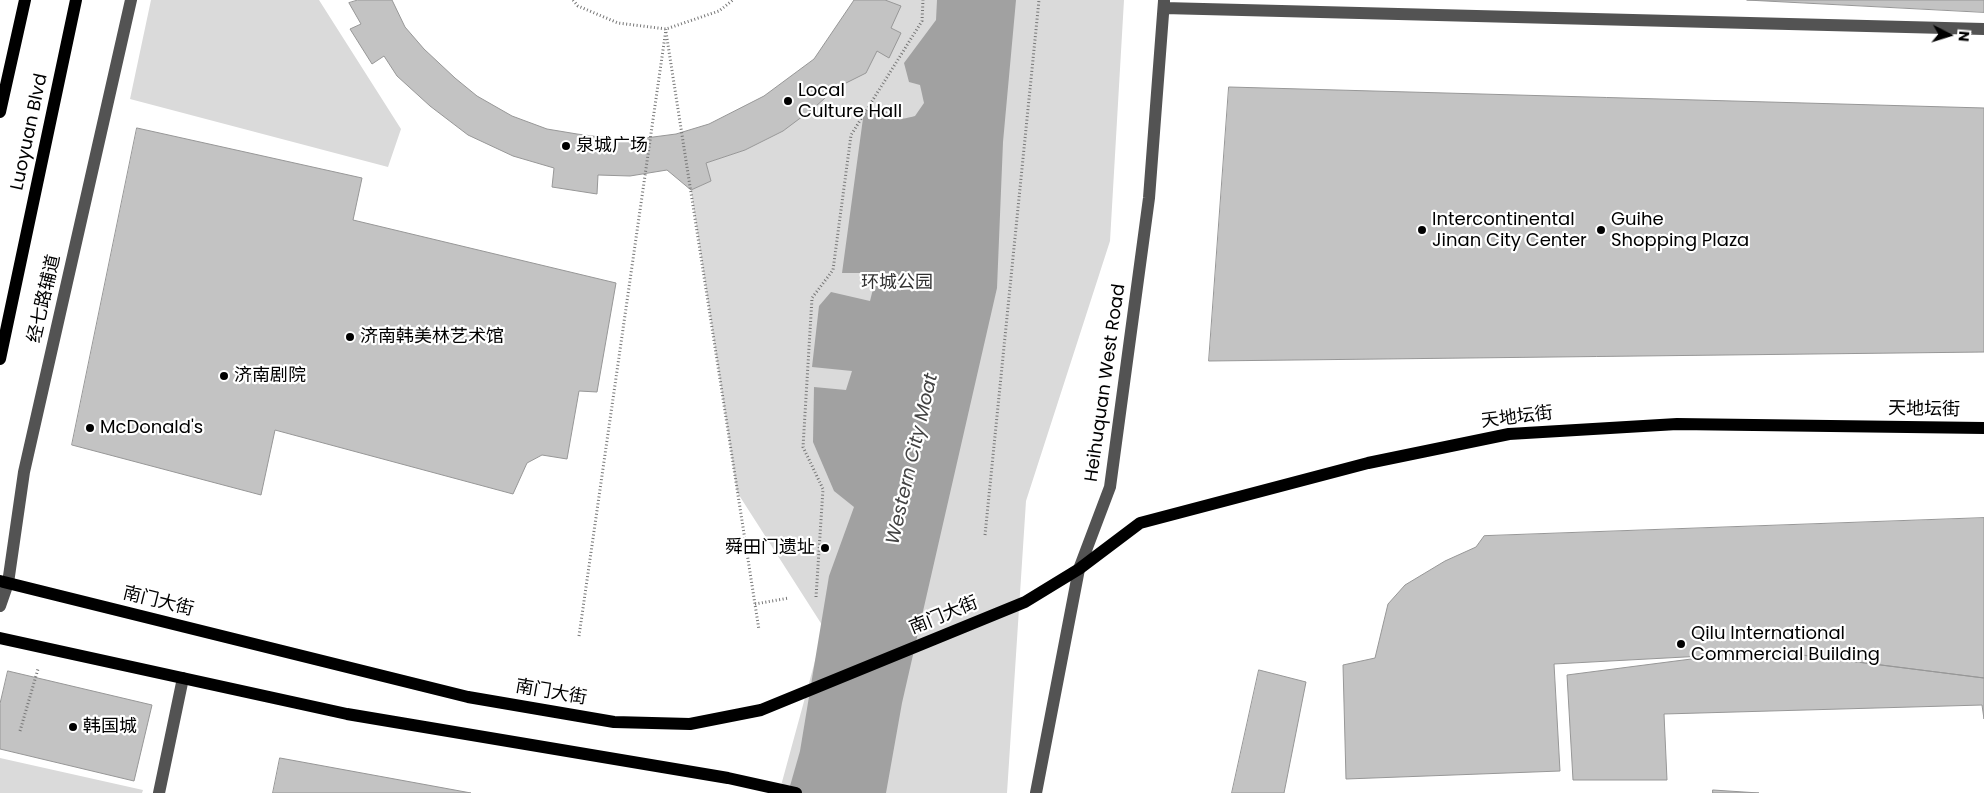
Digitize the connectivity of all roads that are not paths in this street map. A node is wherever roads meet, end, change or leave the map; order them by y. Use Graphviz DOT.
graph roads {
  1 [pos="25,0"];
  2 [pos="76,0"];
  3 [pos="131,0"];
  4 [pos="1164,4"];
  5 [pos="1984,29"];
  6 [pos="0,112"];
  7 [pos="0,359"];
  8 [pos="1984,428"];
  9 [pos="1080,569"];
  10 [pos="4,582"];
  11 [pos="0,606"];
  12 [pos="0,638"];
  13 [pos="184,678"];
  14 [pos="159,793"];
  15 [pos="796,793"];
  16 [pos="1036,793"];
  1 -- 6 [label="main road, Luoyuan Blvd"];
  2 -- 7 [label="main road, Luoyuan Blvd"];
  3 -- 10 [label="street, 经七路辅道"];
  4 -- 5 [label="street"];
  4 -- 9 [label="street, Heihuquan West Road"];
  8 -- 9 [label="main road, 天地坛街"];
  9 -- 10 [label="main road, 南门大街"];
  9 -- 16 [label="street, Heihuquan West Road"];
  10 -- 11 [label="street, 经七路辅道"];
  12 -- 13 [label="main road"];
  13 -- 14 [label="street"];
  13 -- 15 [label="main road"];
}
